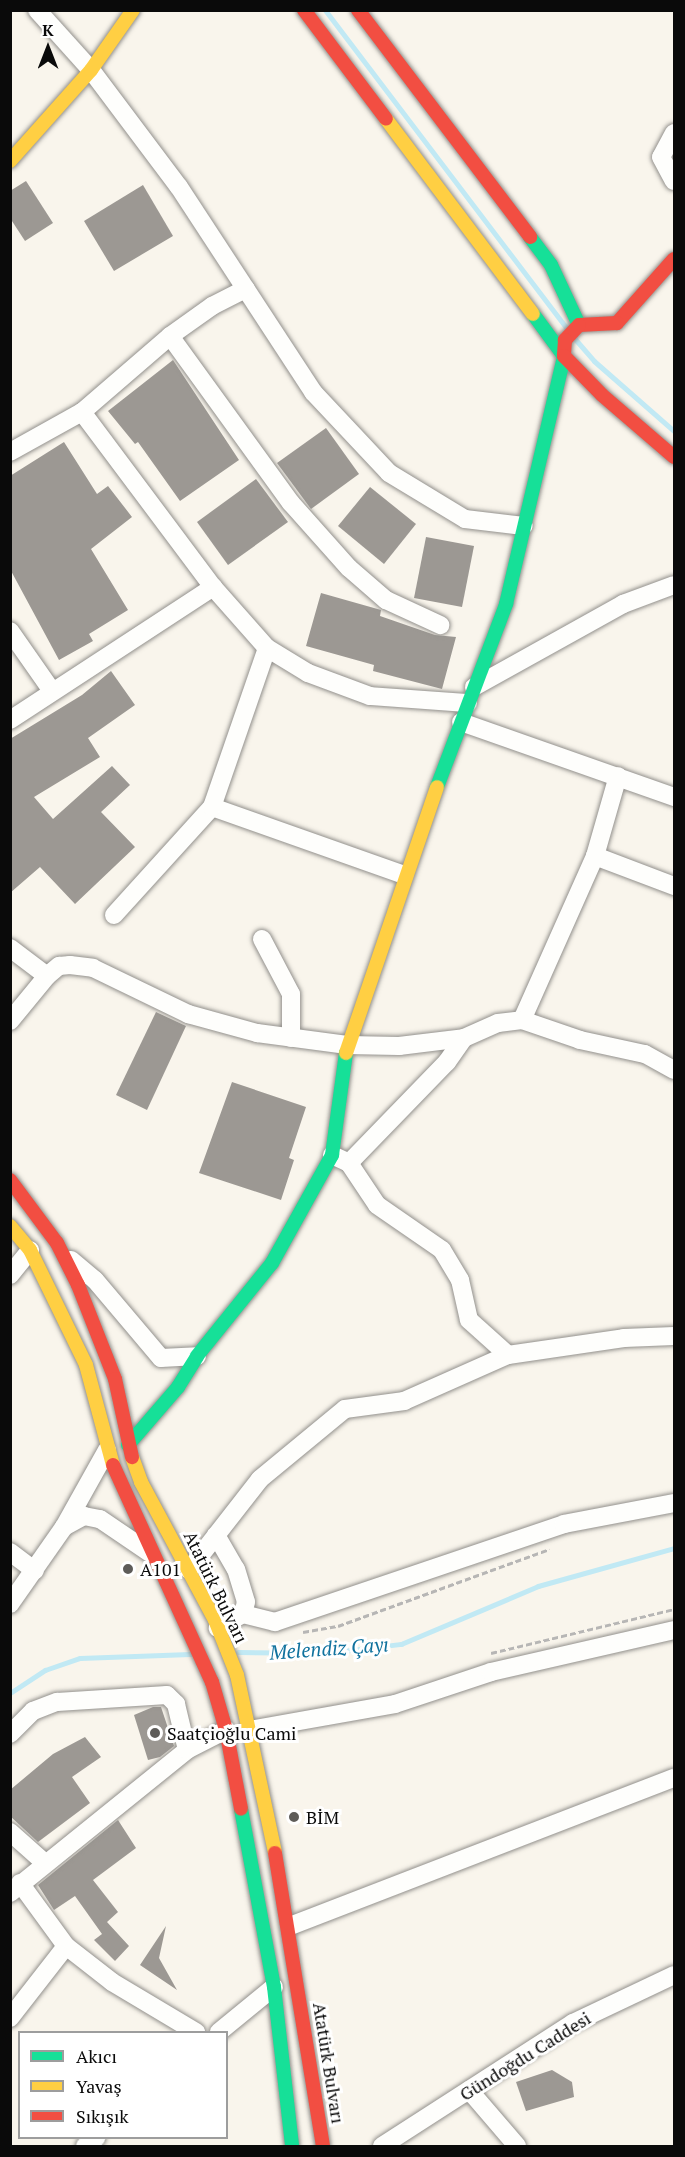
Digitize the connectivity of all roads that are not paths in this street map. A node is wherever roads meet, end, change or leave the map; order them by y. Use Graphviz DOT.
graph roads {
  1 [pos="37,10"];
  2 [pos="133,10"];
  3 [pos="304,10"];
  4 [pos="358,10"];
  5 [pos="91,70"];
  6 [pos="675,133"];
  7 [pos="10,161"];
  8 [pos="675,181"];
  9 [pos="675,259"];
  10 [pos="246,289"];
  11 [pos="579,324"];
  12 [pos="170,336"];
  13 [pos="564,356"];
  14 [pos="82,412"];
  15 [pos="10,452"];
  16 [pos="675,457"];
  17 [pos="524,526"];
  18 [pos="675,585"];
  19 [pos="213,587"];
  20 [pos="440,625"];
  21 [pos="10,631"];
  22 [pos="267,648"];
  23 [pos="52,691"];
  24 [pos="471,695"];
  25 [pos="10,720"];
  26 [pos="461,722"];
  27 [pos="618,776"];
  28 [pos="675,796"];
  29 [pos="212,807"];
  30 [pos="595,856"];
  31 [pos="404,875"];
  32 [pos="675,886"];
  33 [pos="114,915"];
  34 [pos="262,939"];
  35 [pos="10,948"];
  36 [pos="47,976"];
  37 [pos="522,1020"];
  38 [pos="10,1022"];
  39 [pos="291,1038"];
  40 [pos="464,1038"];
  41 [pos="347,1045"];
  42 [pos="675,1070"];
  43 [pos="332,1155"];
  44 [pos="348,1163"];
  45 [pos="10,1180"];
  46 [pos="10,1226"];
  47 [pos="30,1250"];
  48 [pos="61,1252"];
  49 [pos="10,1275"];
  50 [pos="675,1336"];
  51 [pos="507,1355"];
  52 [pos="197,1356"];
  53 [pos="128,1445"];
  54 [pos="107,1450"];
  55 [pos="675,1503"];
  56 [pos="64,1527"];
  57 [pos="216,1535"];
  58 [pos="10,1552"];
  59 [pos="150,1554"];
  60 [pos="189,1570"];
  61 [pos="35,1571"];
  62 [pos="10,1604"];
  63 [pos="243,1614"];
  64 [pos="216,1624"];
  65 [pos="675,1630"];
  66 [pos="226,1730"];
  67 [pos="249,1730"];
  68 [pos="10,1734"];
  69 [pos="187,1750"];
  70 [pos="675,1778"];
  71 [pos="10,1832"];
  72 [pos="45,1863"];
  73 [pos="15,1888"];
  74 [pos="290,1926"];
  75 [pos="66,1946"];
  76 [pos="675,1975"];
  77 [pos="274,1987"];
  78 [pos="10,2018"];
  79 [pos="194,2031"];
  80 [pos="220,2031"];
  81 [pos="469,2090"];
  82 [pos="292,2146"];
  83 [pos="323,2146"];
  84 [pos="382,2146"];
  85 [pos="518,2146"];
  1 -- 5 [label="street"];
  2 -- 5 [label="main road"];
  3 -- 13 [label="main road"];
  4 -- 11 [label="main road"];
  5 -- 7 [label="main road"];
  5 -- 10 [label="street"];
  6 -- 8 [label="street"];
  9 -- 11 [label="main road"];
  10 -- 12 [label="street"];
  10 -- 17 [label="street"];
  11 -- 13 [label="main road"];
  12 -- 14 [label="street"];
  12 -- 20 [label="street"];
  13 -- 16 [label="main road"];
  13 -- 17 [label="main road"];
  14 -- 15 [label="street"];
  14 -- 19 [label="street"];
  17 -- 24 [label="main road"];
  18 -- 24 [label="street"];
  19 -- 22 [label="street"];
  19 -- 23 [label="street"];
  21 -- 23 [label="street"];
  22 -- 24 [label="street"];
  22 -- 29 [label="street"];
  23 -- 25 [label="street"];
  24 -- 26 [label="main road"];
  26 -- 27 [label="street"];
  26 -- 31 [label="main road"];
  27 -- 28 [label="street"];
  27 -- 30 [label="street"];
  29 -- 31 [label="street"];
  29 -- 33 [label="street"];
  30 -- 32 [label="street"];
  30 -- 37 [label="street"];
  31 -- 41 [label="main road"];
  34 -- 39 [label="street"];
  35 -- 36 [label="street"];
  36 -- 38 [label="street"];
  36 -- 39 [label="street"];
  37 -- 40 [label="street"];
  37 -- 42 [label="street"];
  39 -- 41 [label="street"];
  40 -- 41 [label="street"];
  40 -- 44 [label="street"];
  41 -- 43 [label="main road"];
  43 -- 44 [label="street"];
  43 -- 52 [label="main road"];
  44 -- 51 [label="street"];
  45 -- 48 [label="main road, Atatürk Bulvarı"];
  46 -- 47 [label="main road"];
  47 -- 49 [label="street"];
  47 -- 54 [label="main road"];
  48 -- 52 [label="street"];
  48 -- 53 [label="main road, Atatürk Bulvarı"];
  50 -- 51 [label="street"];
  51 -- 57 [label="street"];
  52 -- 53 [label="main road"];
  53 -- 60 [label="main road, Atatürk Bulvarı"];
  54 -- 56 [label="street"];
  54 -- 59 [label="main road"];
  55 -- 63 [label="street"];
  56 -- 59 [label="street"];
  56 -- 61 [label="street"];
  57 -- 60 [label="street"];
  57 -- 63 [label="street"];
  58 -- 61 [label="street"];
  59 -- 66 [label="main road"];
  60 -- 64 [label="main road, Atatürk Bulvarı"];
  61 -- 62 [label="street"];
  63 -- 64 [label="street"];
  64 -- 67 [label="main road, Atatürk Bulvarı"];
  65 -- 67 [label="street"];
  66 -- 69 [label="street"];
  66 -- 77 [label="main road"];
  67 -- 74 [label="main road, Atatürk Bulvarı"];
  68 -- 69 [label="street"];
  69 -- 72 [label="street"];
  70 -- 74 [label="street"];
  71 -- 72 [label="street"];
  72 -- 73 [label="street"];
  73 -- 75 [label="street"];
  74 -- 83 [label="main road, Atatürk Bulvarı"];
  75 -- 78 [label="street"];
  75 -- 79 [label="street"];
  76 -- 81 [label="street, Gündoğdu Caddesi"];
  77 -- 80 [label="street"];
  77 -- 82 [label="main road"];
  81 -- 84 [label="street, Gündoğdu Caddesi"];
  81 -- 85 [label="street"];
}
